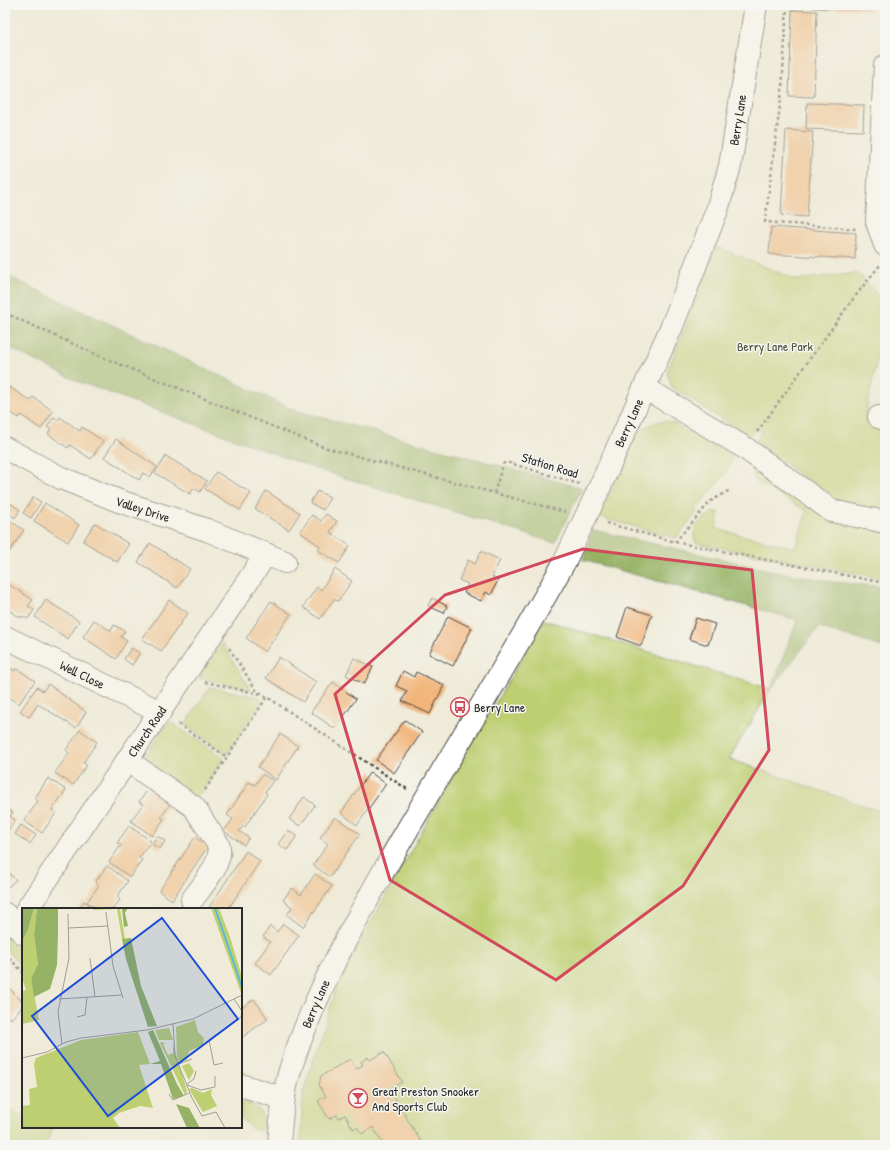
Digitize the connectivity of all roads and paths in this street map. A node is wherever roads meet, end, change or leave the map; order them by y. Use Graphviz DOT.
graph roads {
  1 [pos="756,5"];
  2 [pos="787,5"];
  3 [pos="885,66"];
  4 [pos="884,108"];
  5 [pos="882,238"];
  6 [pos="885,259"];
  7 [pos="5,313"];
  8 [pos="645,388"];
  9 [pos="5,448"];
  10 [pos="745,448"];
  11 [pos="730,490"];
  12 [pos="598,492"];
  13 [pos="494,493"];
  14 [pos="567,513"];
  15 [pos="604,522"];
  16 [pos="885,522"];
  17 [pos="676,542"];
  18 [pos="275,558"];
  19 [pos="885,583"];
  20 [pos="215,628"];
  21 [pos="5,637"];
  22 [pos="183,677"];
  23 [pos="263,695"];
  24 [pos="267,697"];
  25 [pos="160,712"];
  26 [pos="227,757"];
  27 [pos="128,761"];
  28 [pos="424,800"];
  29 [pos="194,807"];
  30 [pos="192,900"];
  31 [pos="27,908"];
  32 [pos="5,954"];
  33 [pos="22,971"];
  34 [pos="242,1085"];
  35 [pos="284,1099"];
  36 [pos="279,1145"];
  1 -- 8 [label="street, Berry Lane"];
  2 -- 5 [label="path"];
  3 -- 4 [label="street"];
  4 -- 5 [label="street"];
  6 -- 10 [label="path"];
  7 -- 13 [label="path"];
  8 -- 10 [label="street, Berry Lane"];
  8 -- 12 [label="street, Berry Lane"];
  9 -- 18 [label="street, Valley Drive"];
  10 -- 16 [label="street, Berry Lane"];
  11 -- 17 [label="path"];
  12 -- 13 [label="path, Station Road"];
  12 -- 28 [label="street, Berry Lane, bridge"];
  13 -- 14 [label="path"];
  15 -- 17 [label="path"];
  17 -- 19 [label="path"];
  18 -- 20 [label="street, Church Road"];
  20 -- 22 [label="street, Church Road"];
  20 -- 23 [label="path"];
  21 -- 25 [label="street, Well Close"];
  22 -- 23 [label="path"];
  22 -- 25 [label="street, Church Road"];
  23 -- 24 [label="path"];
  24 -- 26 [label="path"];
  24 -- 28 [label="path"];
  25 -- 26 [label="path"];
  25 -- 27 [label="street, Church Road"];
  26 -- 29 [label="path"];
  27 -- 29 [label="street"];
  27 -- 31 [label="street, Church Road"];
  28 -- 35 [label="street, Berry Lane"];
  29 -- 30 [label="street"];
  32 -- 33 [label="path"];
  34 -- 35 [label="street"];
  35 -- 36 [label="street, Berry Lane"];
}
